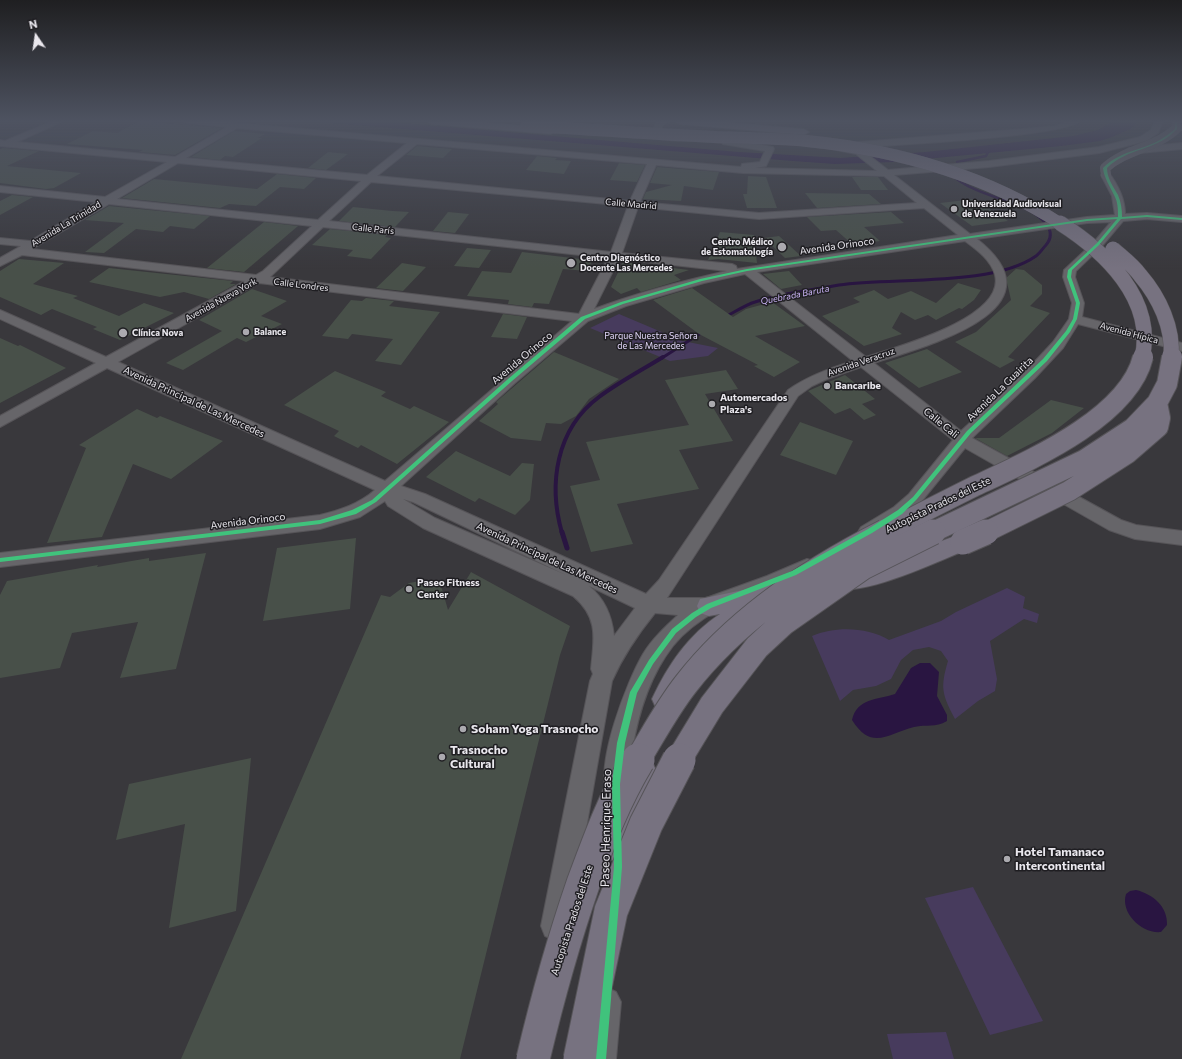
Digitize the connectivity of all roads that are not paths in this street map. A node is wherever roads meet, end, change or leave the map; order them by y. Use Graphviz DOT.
graph roads {
  1 [pos="157,170"];
  2 [pos="288,170"];
  3 [pos="379,170"];
  4 [pos="649,170"];
  5 [pos="765,170"];
  6 [pos="890,170"];
  7 [pos="948,170"];
  8 [pos="968,170"];
  9 [pos="1105,170"];
  10 [pos="883,171"];
  11 [pos="370,178"];
  12 [pos="0,189"];
  13 [pos="1118,198"];
  14 [pos="105,200"];
  15 [pos="634,204"];
  16 [pos="928,205"];
  17 [pos="1120,218"];
  18 [pos="1182,219"];
  19 [pos="1087,220"];
  20 [pos="323,224"];
  21 [pos="969,237"];
  22 [pos="0,241"];
  23 [pos="31,244"];
  24 [pos="20,251"];
  25 [pos="615,255"];
  26 [pos="0,263"];
  27 [pos="747,270"];
  28 [pos="258,279"];
  29 [pos="0,314"];
  30 [pos="583,318"];
  31 [pos="1075,319"];
  32 [pos="1182,347"];
  33 [pos="864,361"];
  34 [pos="108,362"];
  35 [pos="1157,403"];
  36 [pos="0,422"];
  37 [pos="963,440"];
  38 [pos="417,465"];
  39 [pos="389,487"];
  40 [pos="419,498"];
  41 [pos="1182,538"];
  42 [pos="0,560"];
  43 [pos="813,586"];
  44 [pos="650,604"];
  45 [pos="709,606"];
  46 [pos="601,681"];
  47 [pos="618,867"];
  48 [pos="539,990"];
  49 [pos="519,1059"];
  50 [pos="533,1059"];
  51 [pos="540,1059"];
  52 [pos="580,1059"];
  53 [pos="601,1059"];
  1 -- 14 [label="street, Avenida La Trinidad"];
  2 -- 11 [label="street, Calle Madrid"];
  3 -- 11 [label="street, Avenida Nueva York"];
  4 -- 15 [label="street"];
  5 -- 10 [label="street"];
  6 -- 10 [label="street"];
  7 -- 50 [label="highway, Autopista Prados del Este, bridge"];
  8 -- 35 [label="highway, bridge"];
  9 -- 13 [label="street, bridge"];
  10 -- 16 [label="street, Avenida Veracruz"];
  11 -- 15 [label="street, Calle Madrid"];
  11 -- 20 [label="street, Avenida Nueva York"];
  12 -- 14 [label="street, Calle París"];
  13 -- 17 [label="street"];
  13 -- 19 [label="street"];
  14 -- 20 [label="street, Calle París"];
  14 -- 23 [label="street, Avenida La Trinidad"];
  15 -- 16 [label="street, Calle Madrid"];
  15 -- 25 [label="street"];
  16 -- 21 [label="street, Avenida Veracruz"];
  17 -- 18 [label="street"];
  17 -- 19 [label="street"];
  17 -- 31 [label="street, Avenida La Guairita"];
  19 -- 21 [label="street, Avenida Orinoco"];
  20 -- 25 [label="street, Calle París"];
  20 -- 28 [label="street, Avenida Nueva York"];
  21 -- 27 [label="street, Avenida Orinoco"];
  21 -- 33 [label="street, Avenida Veracruz"];
  22 -- 23 [label="street"];
  23 -- 24 [label="street, Avenida La Trinidad"];
  24 -- 26 [label="street, Avenida La Trinidad"];
  24 -- 28 [label="street, Calle Londres"];
  25 -- 27 [label="street, Calle París"];
  25 -- 30 [label="street"];
  27 -- 30 [label="street, Avenida Orinoco"];
  27 -- 33 [label="street, Calle Cali"];
  28 -- 30 [label="street, Calle Londres"];
  28 -- 34 [label="street, Avenida Nueva York"];
  29 -- 34 [label="street, Avenida Principal de Las Mercedes"];
  30 -- 38 [label="street, Avenida Orinoco"];
  31 -- 32 [label="street, Avenida Hípica"];
  31 -- 37 [label="street, Avenida La Guairita"];
  33 -- 37 [label="street, Calle Cali"];
  33 -- 44 [label="street, Avenida Veracruz"];
  34 -- 36 [label="street, Avenida Nueva York"];
  34 -- 39 [label="street, Avenida Principal de Las Mercedes"];
  35 -- 43 [label="highway, bridge"];
  35 -- 52 [label="highway, bridge"];
  37 -- 41 [label="street, Calle Cali"];
  37 -- 45 [label="street, Avenida La Guairita"];
  38 -- 39 [label="street, Avenida Orinoco"];
  38 -- 40 [label="street"];
  39 -- 40 [label="street, Avenida Principal de Las Mercedes"];
  39 -- 42 [label="street, Avenida Orinoco"];
  39 -- 46 [label="street, Avenida Principal de Las Mercedes"];
  40 -- 44 [label="street, Avenida Principal de Las Mercedes"];
  43 -- 45 [label="highway"];
  43 -- 47 [label="highway"];
  44 -- 45 [label="street, Avenida Principal de Las Mercedes"];
  44 -- 46 [label="street"];
  45 -- 47 [label="street, Paseo Henrique Eraso"];
  46 -- 48 [label="street"];
  47 -- 53 [label="street, Paseo Henrique Eraso"];
  48 -- 49 [label="street"];
  48 -- 51 [label="street"];
}
